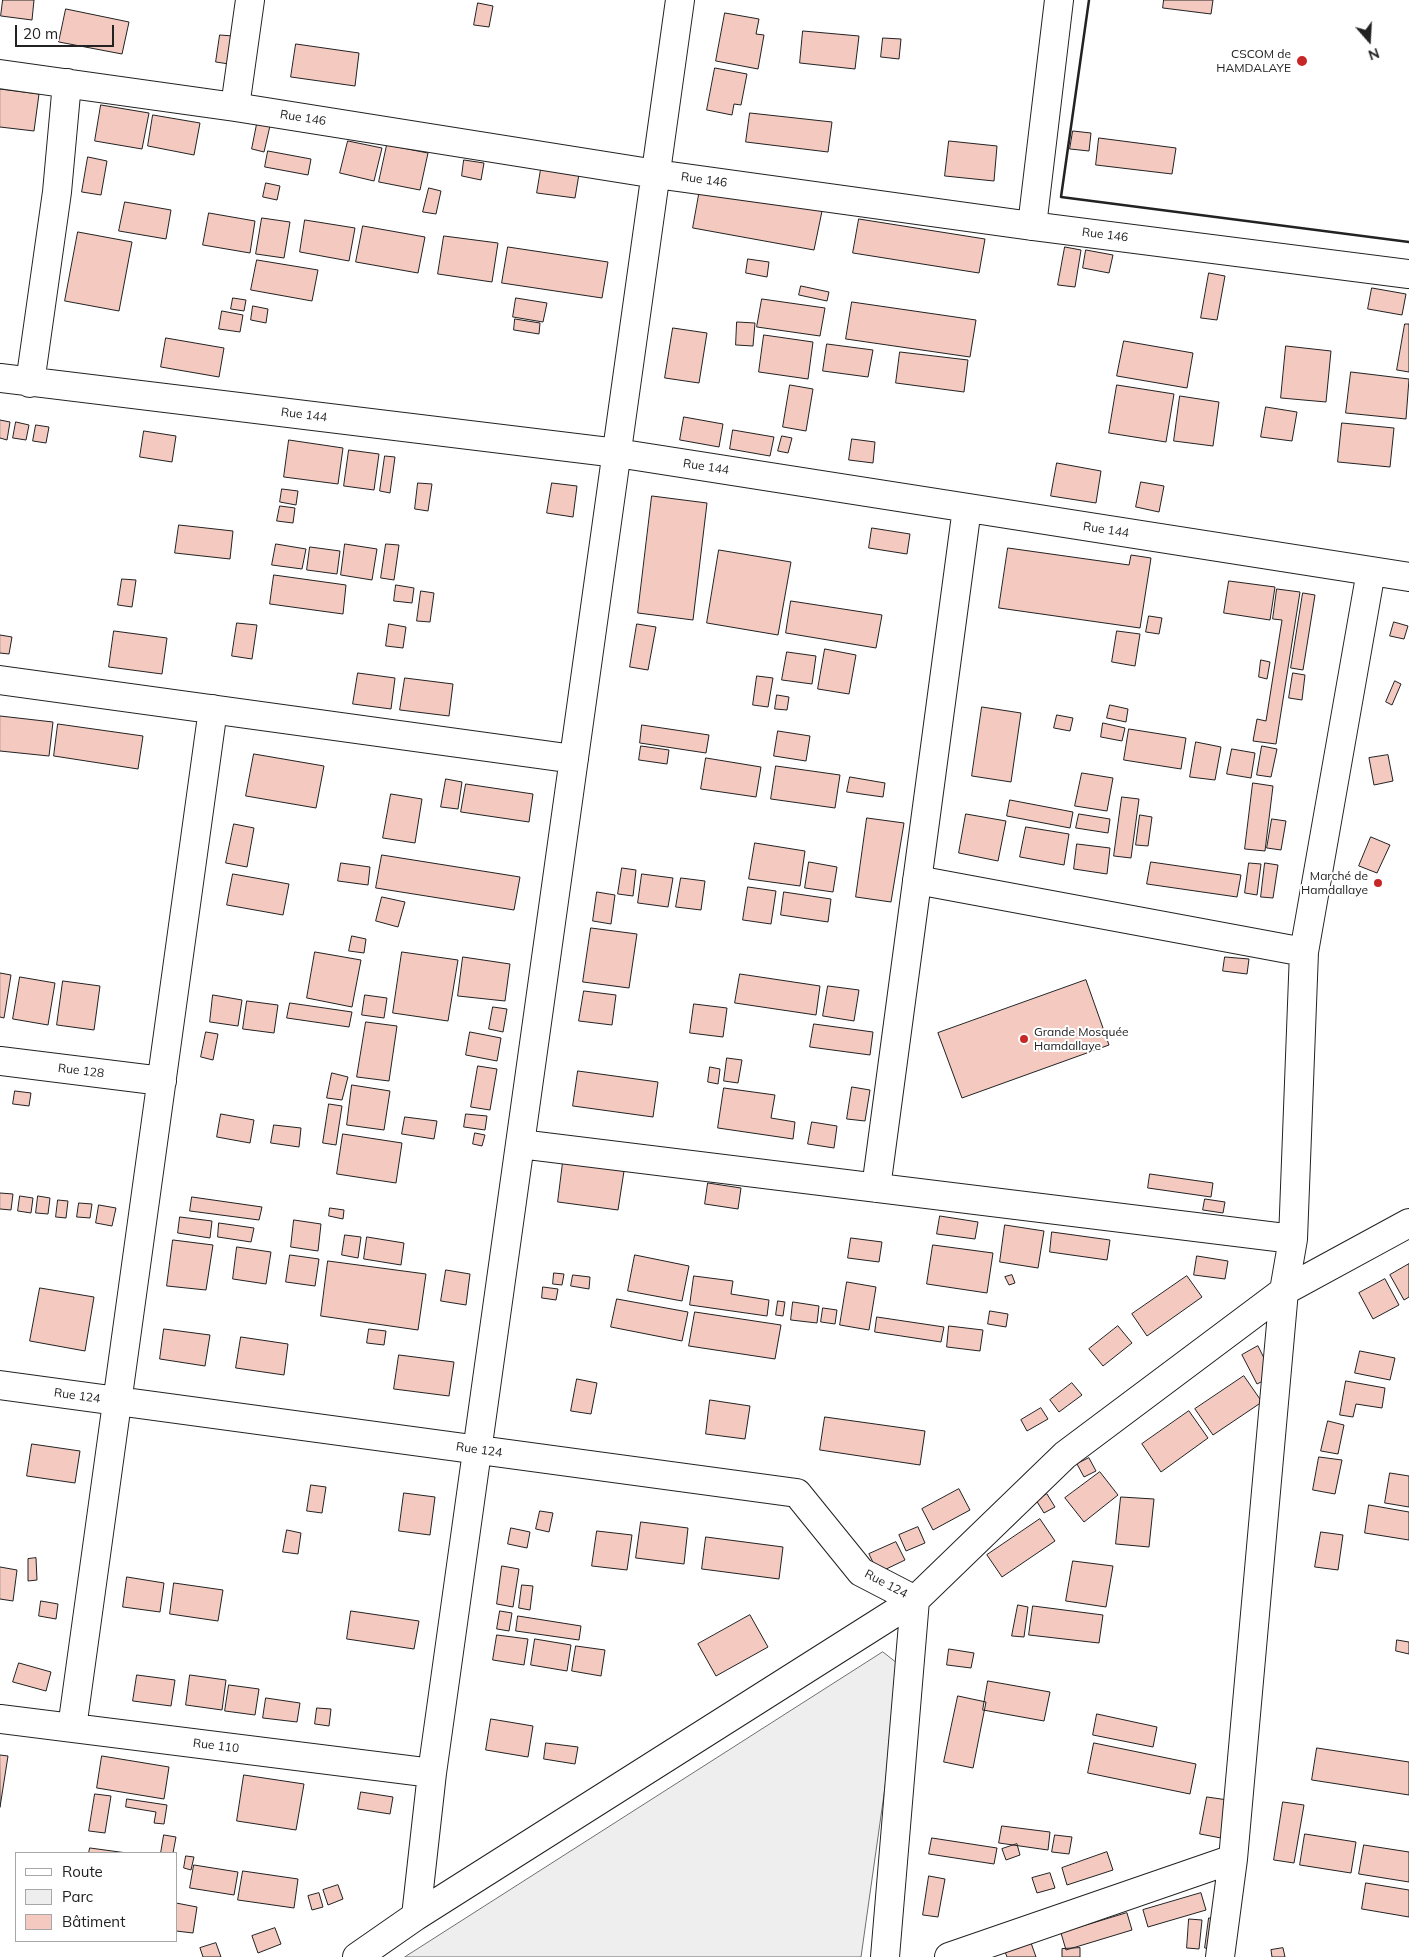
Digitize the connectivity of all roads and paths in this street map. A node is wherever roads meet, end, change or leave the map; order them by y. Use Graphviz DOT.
graph roads {
  1 [pos="250,0"];
  2 [pos="680,0"];
  3 [pos="1059,0"];
  4 [pos="0,74"];
  5 [pos="67,83"];
  6 [pos="235,107"];
  7 [pos="656,174"];
  8 [pos="1032,226"];
  9 [pos="1409,274"];
  10 [pos="0,378"];
  11 [pos="30,382"];
  12 [pos="617,453"];
  13 [pos="967,508"];
  14 [pos="1371,571"];
  15 [pos="1409,577"];
  16 [pos="0,680"];
  17 [pos="213,709"];
  18 [pos="574,759"];
  19 [pos="917,880"];
  20 [pos="1304,952"];
  21 [pos="0,1061"];
  22 [pos="162,1081"];
  23 [pos="520,1144"];
  24 [pos="876,1188"];
  25 [pos="1409,1223"];
  26 [pos="1293,1240"];
  27 [pos="1284,1290"];
  28 [pos="0,1385"];
  29 [pos="118,1401"];
  30 [pos="477,1450"];
  31 [pos="915,1600"];
  32 [pos="0,1719"];
  33 [pos="72,1728"];
  34 [pos="432,1773"];
  35 [pos="1233,1858"];
  36 [pos="416,1916"];
  37 [pos="358,1957"];
  38 [pos="885,1957"];
  39 [pos="948,1957"];
  40 [pos="1220,1957"];
  1 -- 6 [label="street"];
  2 -- 7 [label="street"];
  3 -- 8 [label="street"];
  4 -- 5 [label="street, Rue 146"];
  5 -- 6 [label="street, Rue 146"];
  5 -- 11 [label="street"];
  6 -- 7 [label="street, Rue 146"];
  7 -- 8 [label="street, Rue 146"];
  7 -- 12 [label="street"];
  8 -- 9 [label="street, Rue 146"];
  10 -- 11 [label="street, Rue 144"];
  11 -- 12 [label="street, Rue 144"];
  12 -- 13 [label="street, Rue 144"];
  12 -- 18 [label="street"];
  13 -- 14 [label="street, Rue 144"];
  13 -- 19 [label="street"];
  14 -- 15 [label="street, Rue 144"];
  14 -- 20 [label="street"];
  16 -- 17 [label="street"];
  17 -- 18 [label="street"];
  17 -- 22 [label="street"];
  18 -- 23 [label="street"];
  19 -- 20 [label="street"];
  19 -- 24 [label="street"];
  20 -- 26 [label="street"];
  21 -- 22 [label="street, Rue 128"];
  22 -- 29 [label="street"];
  23 -- 24 [label="street"];
  23 -- 30 [label="street"];
  24 -- 26 [label="street"];
  25 -- 27 [label="street"];
  26 -- 27 [label="street"];
  27 -- 31 [label="street"];
  27 -- 35 [label="street"];
  28 -- 29 [label="street, Rue 124"];
  29 -- 30 [label="street, Rue 124"];
  29 -- 33 [label="street"];
  30 -- 31 [label="street, Rue 124"];
  30 -- 34 [label="street"];
  31 -- 36 [label="street"];
  31 -- 38 [label="street"];
  32 -- 33 [label="street, Rue 110"];
  33 -- 34 [label="street, Rue 110"];
  34 -- 36 [label="street"];
  35 -- 39 [label="street"];
  35 -- 40 [label="street"];
  36 -- 37 [label="street"];
}
